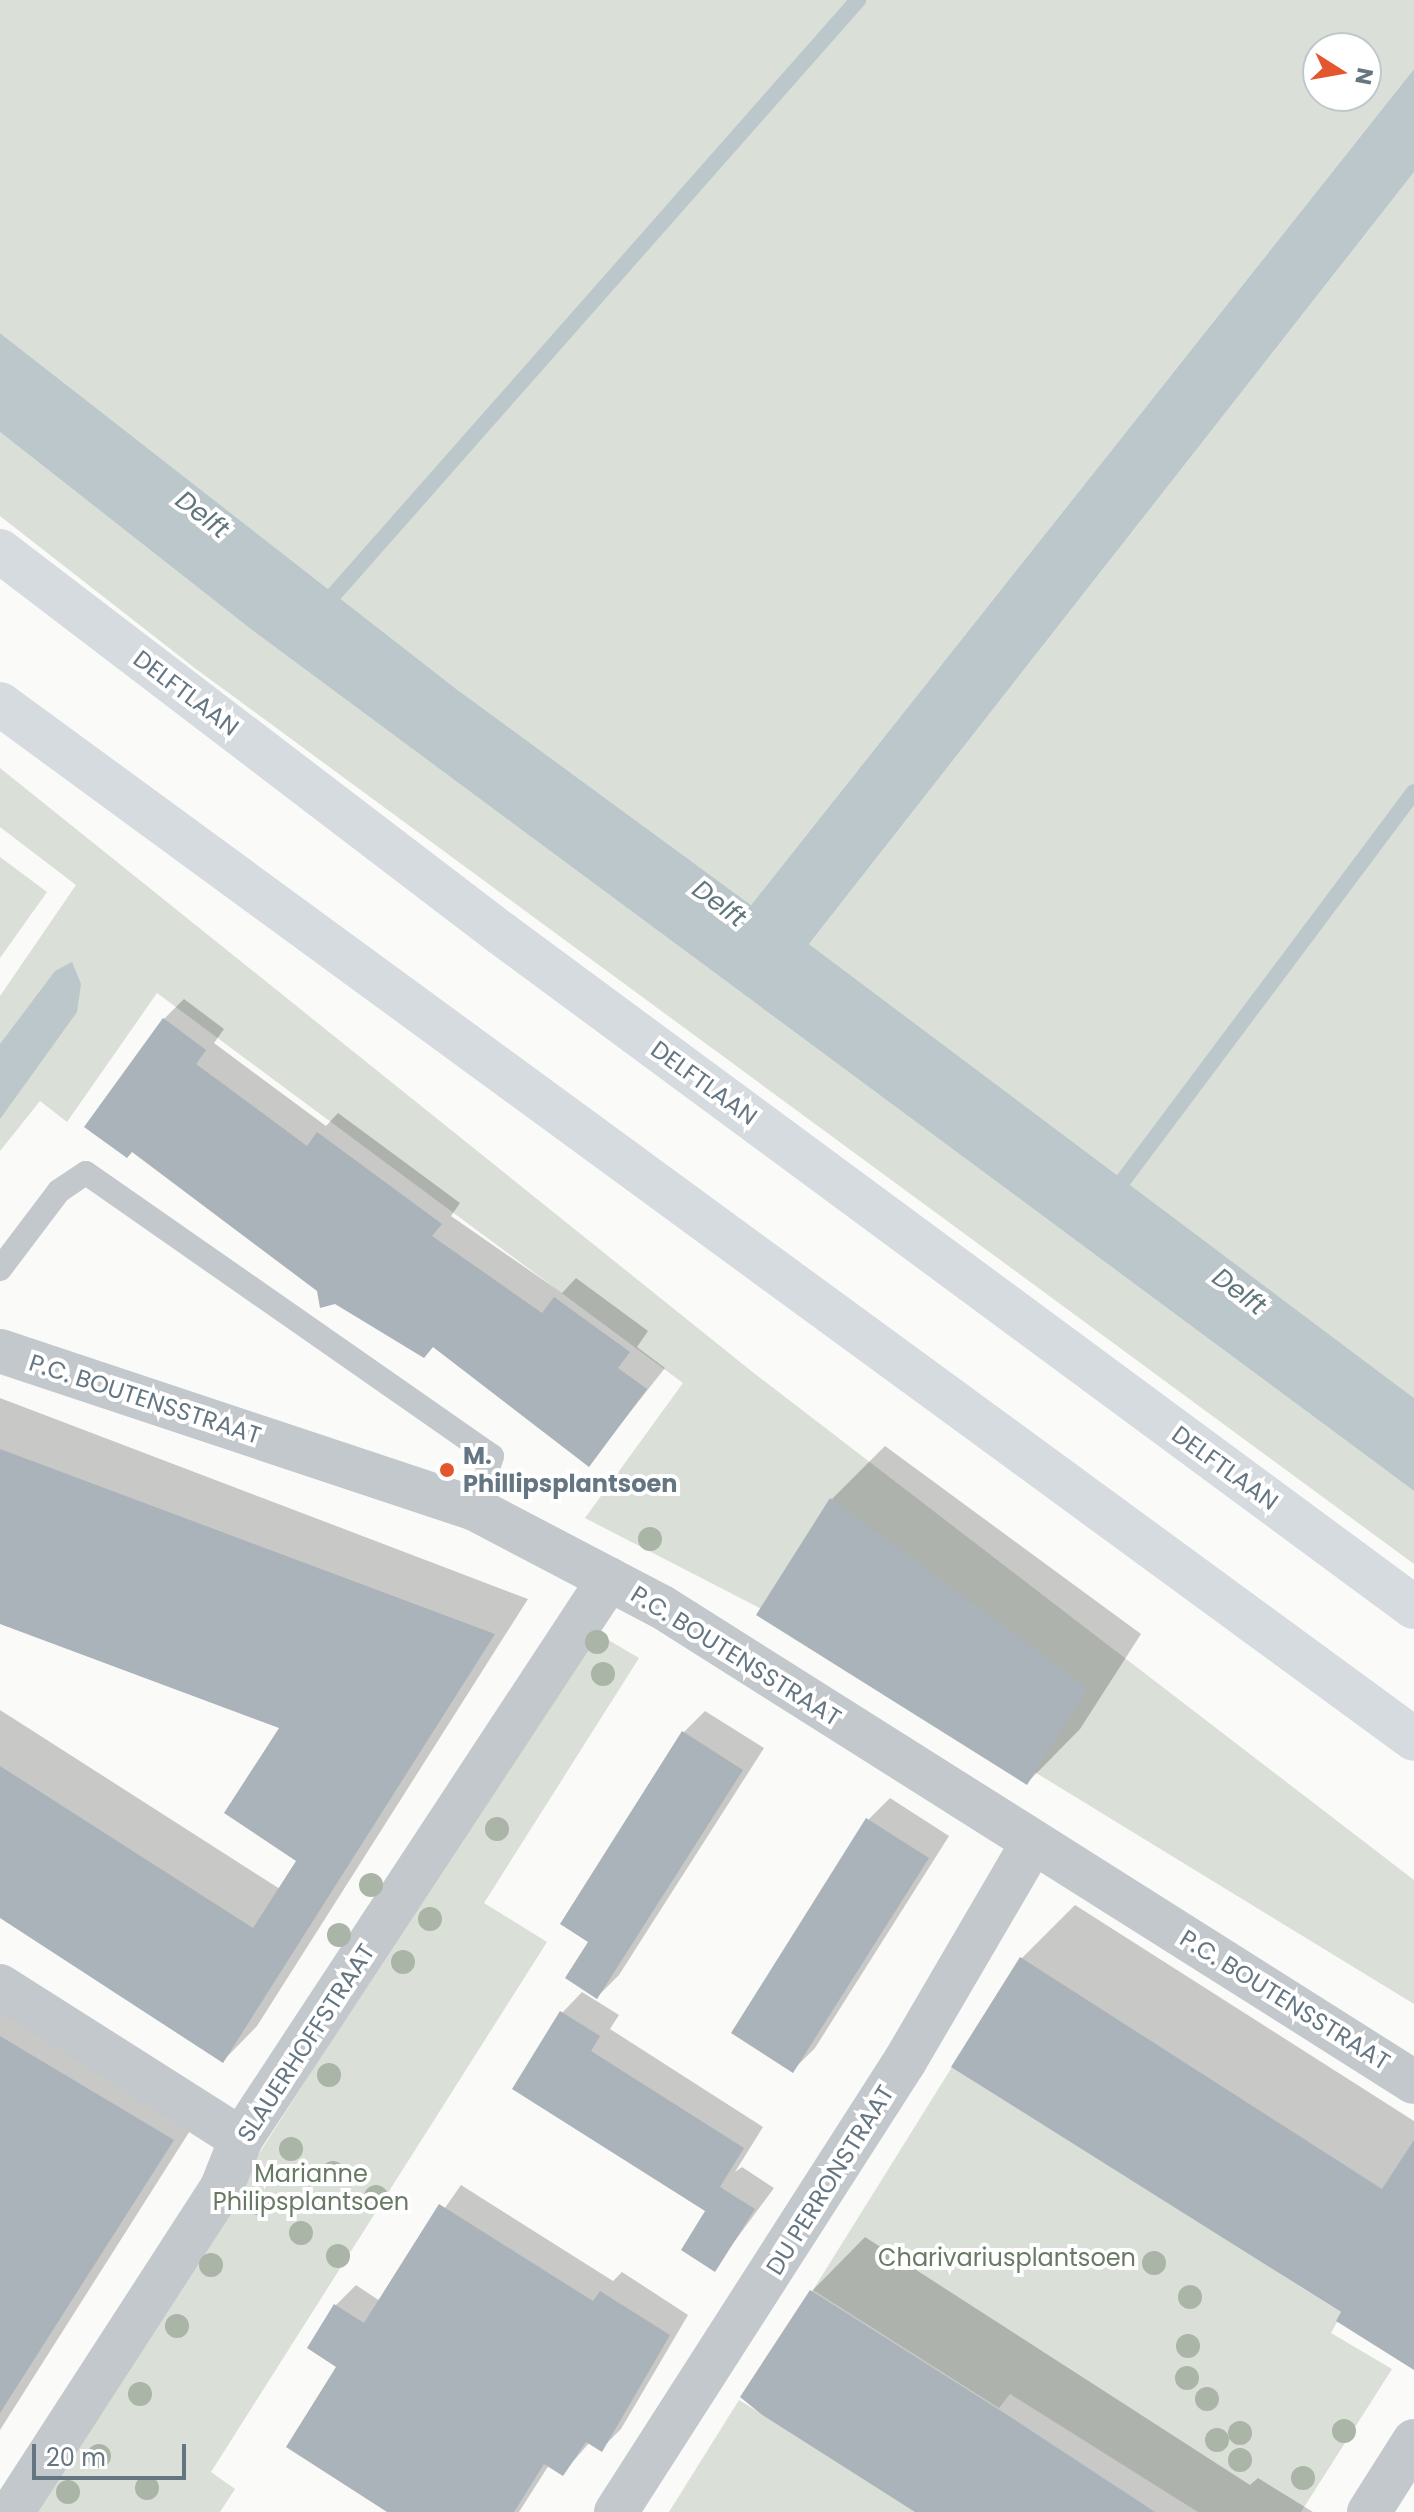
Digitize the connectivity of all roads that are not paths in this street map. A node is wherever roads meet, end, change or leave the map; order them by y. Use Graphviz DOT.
graph roads {
  1 [pos="0,551"];
  2 [pos="0,704"];
  3 [pos="0,1269"];
  4 [pos="0,1351"];
  5 [pos="475,1509"];
  6 [pos="609,1579"];
  7 [pos="1414,1607"];
  8 [pos="1414,1739"];
  9 [pos="1033,1842"];
  10 [pos="0,1986"];
  11 [pos="1414,2082"];
  12 [pos="241,2139"];
  13 [pos="1414,2441"];
  14 [pos="12,2512"];
  15 [pos="616,2512"];
  16 [pos="1369,2512"];
  1 -- 7 [label="main road, DELFTLAAN"];
  2 -- 8 [label="main road"];
  3 -- 5 [label="lane"];
  4 -- 5 [label="street, P.C. BOUTENSSTRAAT"];
  5 -- 6 [label="street, P.C. BOUTENSSTRAAT"];
  6 -- 9 [label="street, P.C. BOUTENSSTRAAT"];
  6 -- 12 [label="street, SLAUERHOFFSTRAAT"];
  9 -- 11 [label="street, P.C. BOUTENSSTRAAT"];
  9 -- 15 [label="street, DU PERRONSTRAAT"];
  10 -- 12 [label="street"];
  12 -- 14 [label="street, SLAUERHOFFSTRAAT"];
  13 -- 16 [label="street"];
}
